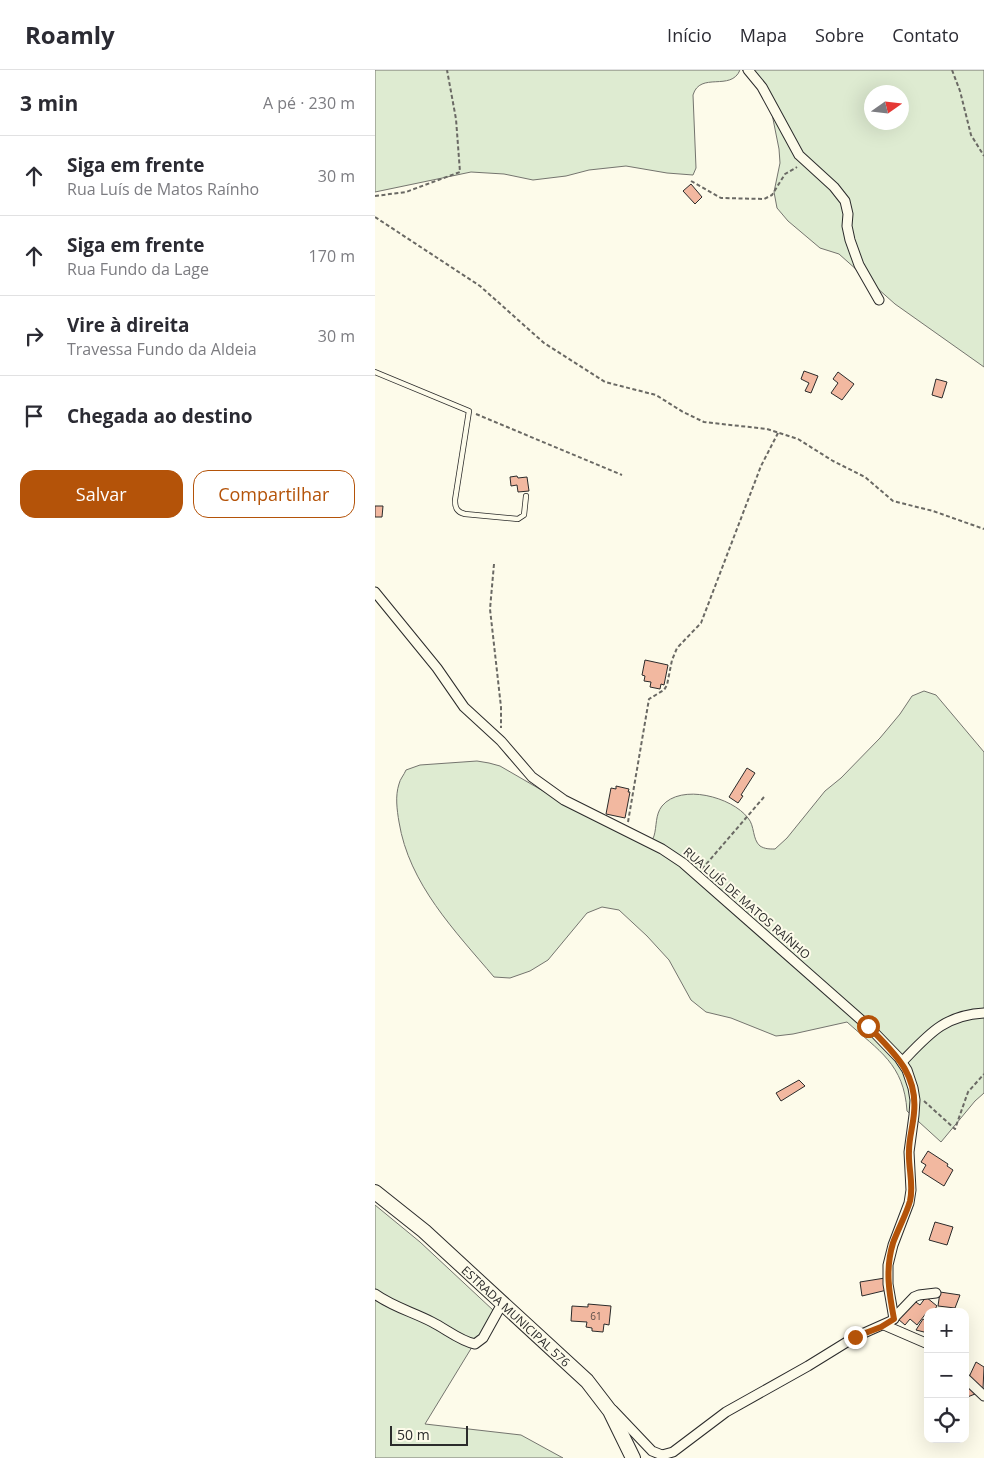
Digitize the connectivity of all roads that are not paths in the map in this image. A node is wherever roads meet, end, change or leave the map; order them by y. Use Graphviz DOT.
graph roads {
  1 [pos="748,70"];
  2 [pos="879,300"];
  3 [pos="375,372"];
  4 [pos="527,496"];
  5 [pos="375,592"];
  6 [pos="984,1013"];
  7 [pos="902,1062"];
  8 [pos="375,1192"];
  9 [pos="936,1293"];
  10 [pos="375,1294"];
  11 [pos="503,1302"];
  12 [pos="894,1319"];
  13 [pos="884,1325"];
  14 [pos="924,1342"];
  15 [pos="587,1381"];
  16 [pos="969,1382"];
  17 [pos="984,1396"];
  18 [pos="676,1455"];
  19 [pos="633,1458"];
  1 -- 2 [label="street"];
  3 -- 4 [label="lane"];
  5 -- 7 [label="street, RUA LUÍS DE MATOS RAÍNHO"];
  6 -- 7 [label="street"];
  7 -- 12 [label="street"];
  8 -- 11 [label="main road, ESTRADA MUNICIPAL 576"];
  9 -- 12 [label="street"];
  10 -- 11 [label="street"];
  11 -- 15 [label="main road, ESTRADA MUNICIPAL 576"];
  12 -- 13 [label="street"];
  13 -- 14 [label="street"];
  13 -- 18 [label="street"];
  15 -- 18 [label="street"];
  15 -- 19 [label="main road, ESTRADA MUNICIPAL 576"];
  16 -- 17 [label="street"];
}
